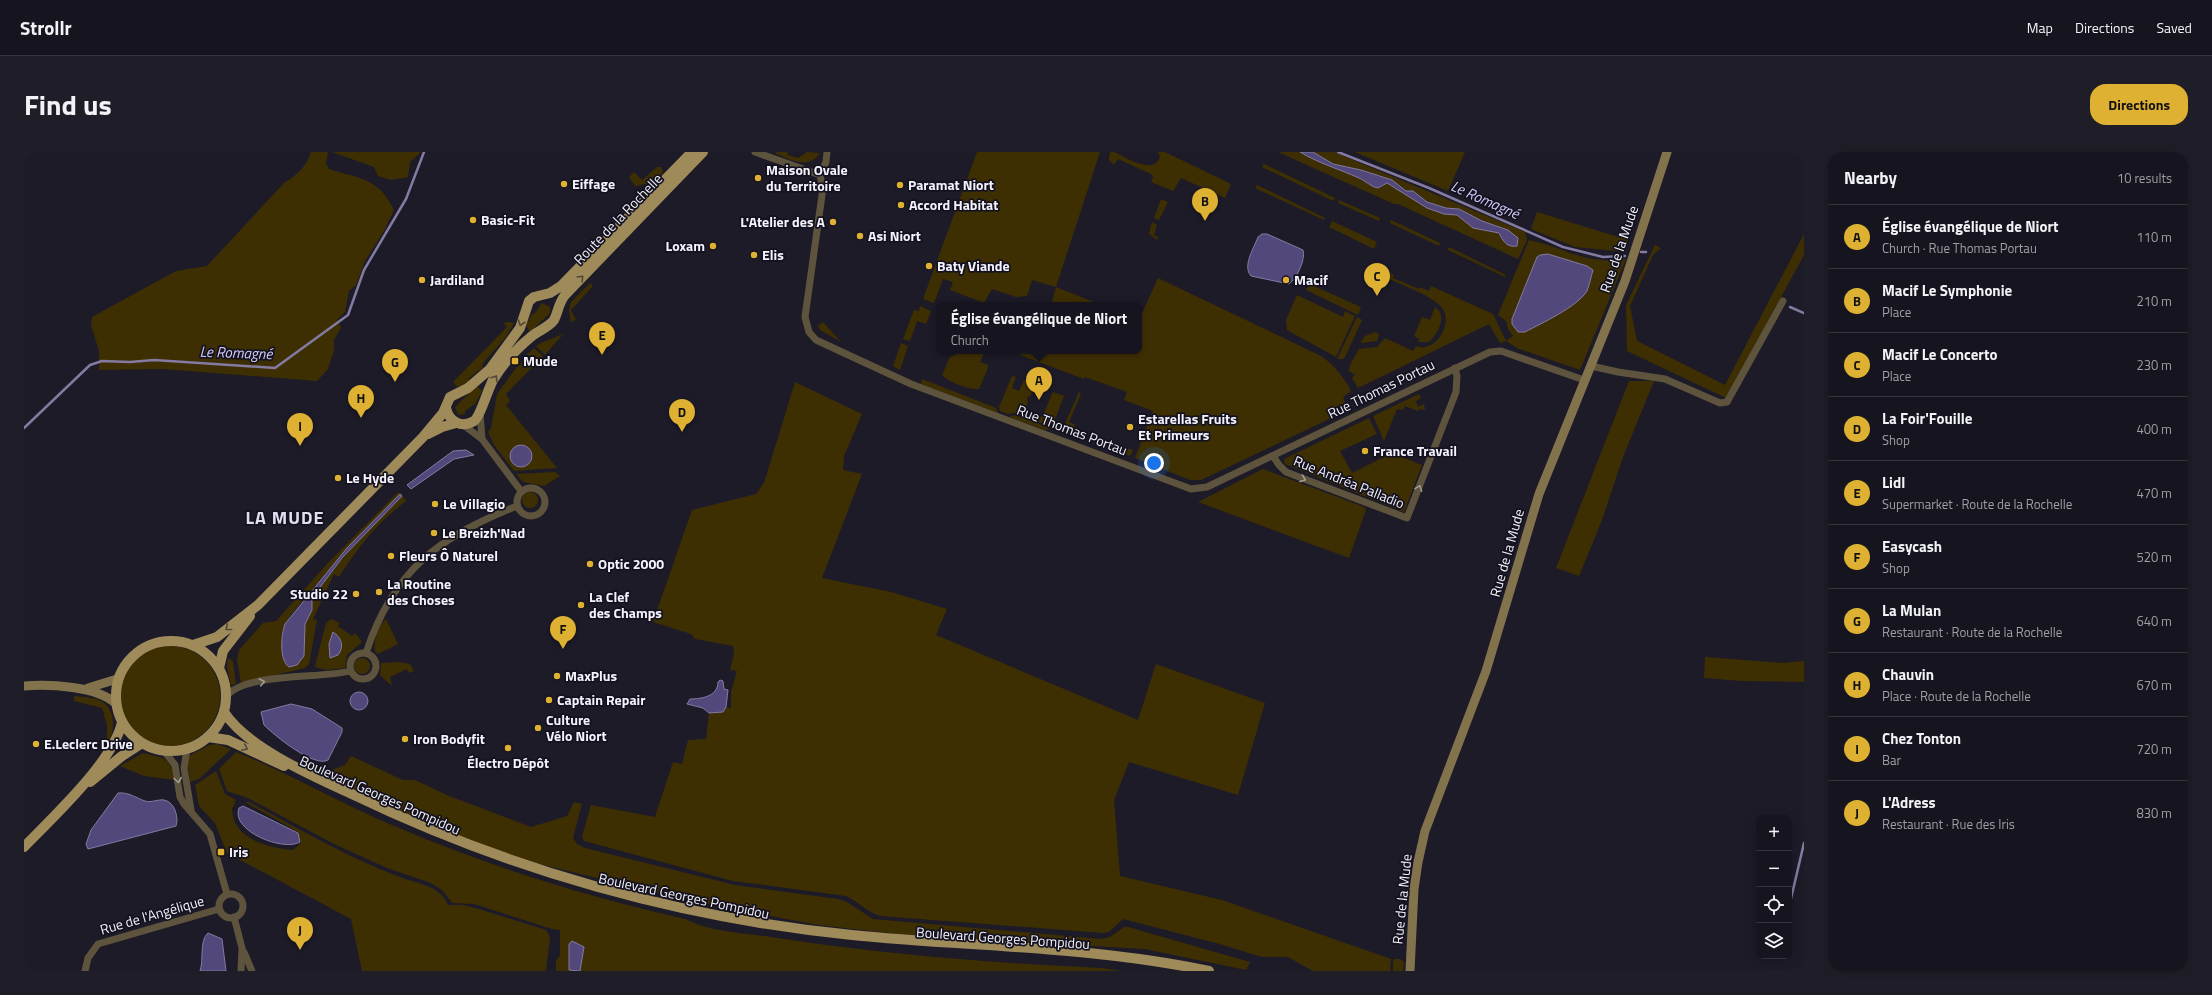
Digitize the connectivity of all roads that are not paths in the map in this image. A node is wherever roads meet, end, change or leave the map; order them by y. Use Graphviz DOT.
graph roads {
  1 [pos="692,152"];
  2 [pos="703,152"];
  3 [pos="755,152"];
  4 [pos="827,152"];
  5 [pos="1667,152"];
  6 [pos="820,175"];
  7 [pos="543,296"];
  8 [pos="1783,300"];
  9 [pos="557,308"];
  10 [pos="1590,366"];
  11 [pos="1454,368"];
  12 [pos="1584,380"];
  13 [pos="446,408"];
  14 [pos="480,414"];
  15 [pos="459,423"];
  16 [pos="422,438"];
  17 [pos="482,439"];
  18 [pos="1273,456"];
  19 [pos="521,491"];
  20 [pos="517,506"];
  21 [pos="258,605"];
  22 [pos="193,645"];
  23 [pos="366,653"];
  24 [pos="219,668"];
  25 [pos="350,671"];
  26 [pos="117,679"];
  27 [pos="24,686"];
  28 [pos="83,690"];
  29 [pos="226,696"];
  30 [pos="116,704"];
  31 [pos="224,712"];
  32 [pos="122,722"];
  33 [pos="208,736"];
  34 [pos="142,744"];
  35 [pos="187,749"];
  36 [pos="164,751"];
  37 [pos="79,790"];
  38 [pos="191,810"];
  39 [pos="24,847"];
  40 [pos="227,894"];
  41 [pos="219,909"];
  42 [pos="234,917"];
  43 [pos="242,948"];
  44 [pos="86,971"];
  45 [pos="241,971"];
  46 [pos="252,971"];
  47 [pos="1183,971"];
  48 [pos="1209,971"];
  49 [pos="1410,971"];
  1 -- 7 [label="main road, Route de la Rochelle"];
  9 -- 2 [label="main road, Route de la Rochelle, one-way"];
  3 -- 6 [label="street"];
  4 -- 6 [label="street, Rue Thomas Portau"];
  5 -- 10 [label="street, Rue de la Mude"];
  6 -- 18 [label="street, Rue Thomas Portau"];
  7 -- 9 [label="main road"];
  7 -- 13 [label="main road, Route de la Rochelle, one-way"];
  8 -- 10 [label="street"];
  14 -- 9 [label="main road, Route de la Rochelle, one-way"];
  10 -- 12 [label="street, Rue de la Mude"];
  11 -- 12 [label="street, Rue Thomas Portau"];
  11 -- 18 [label="street, Rue Thomas Portau"];
  18 -- 11 [label="street, Rue Andréa Palladio, one-way"];
  12 -- 49 [label="street, Rue de la Mude"];
  13 -- 15 [label="main road"];
  13 -- 16 [label="main road, Route de la Rochelle"];
  14 -- 15 [label="main road, Route de la Rochelle"];
  14 -- 17 [label="street"];
  15 -- 16 [label="main road, Route de la Rochelle"];
  15 -- 17 [label="street"];
  16 -- 21 [label="main road, Route de la Rochelle"];
  17 -- 19 [label="street"];
  19 -- 20 [label="street"];
  19 -- 20 [label="street"];
  20 -- 23 [label="street"];
  21 -- 22 [label="main road, Route de la Rochelle, one-way"];
  21 -- 24 [label="main road, Route de la Rochelle"];
  22 -- 24 [label="main road"];
  22 -- 26 [label="main road"];
  23 -- 25 [label="street"];
  23 -- 25 [label="street"];
  24 -- 29 [label="main road"];
  29 -- 25 [label="street, one-way"];
  26 -- 28 [label="street"];
  26 -- 30 [label="main road"];
  27 -- 28 [label="street"];
  28 -- 30 [label="street"];
  29 -- 31 [label="main road"];
  30 -- 32 [label="main road"];
  31 -- 33 [label="main road"];
  31 -- 48 [label="main road, Boulevard Georges Pompidou"];
  32 -- 34 [label="main road"];
  32 -- 37 [label="main road"];
  33 -- 35 [label="main road"];
  33 -- 47 [label="main road, Boulevard Georges Pompidou, one-way"];
  34 -- 36 [label="main road"];
  34 -- 37 [label="main road"];
  35 -- 36 [label="main road"];
  35 -- 38 [label="street"];
  36 -- 38 [label="street, one-way"];
  37 -- 39 [label="main road"];
  38 -- 40 [label="street"];
  40 -- 41 [label="street"];
  40 -- 42 [label="street"];
  41 -- 42 [label="street"];
  41 -- 44 [label="street, Rue de l'Angélique"];
  42 -- 43 [label="street"];
  43 -- 45 [label="street"];
  43 -- 46 [label="street"];
}
